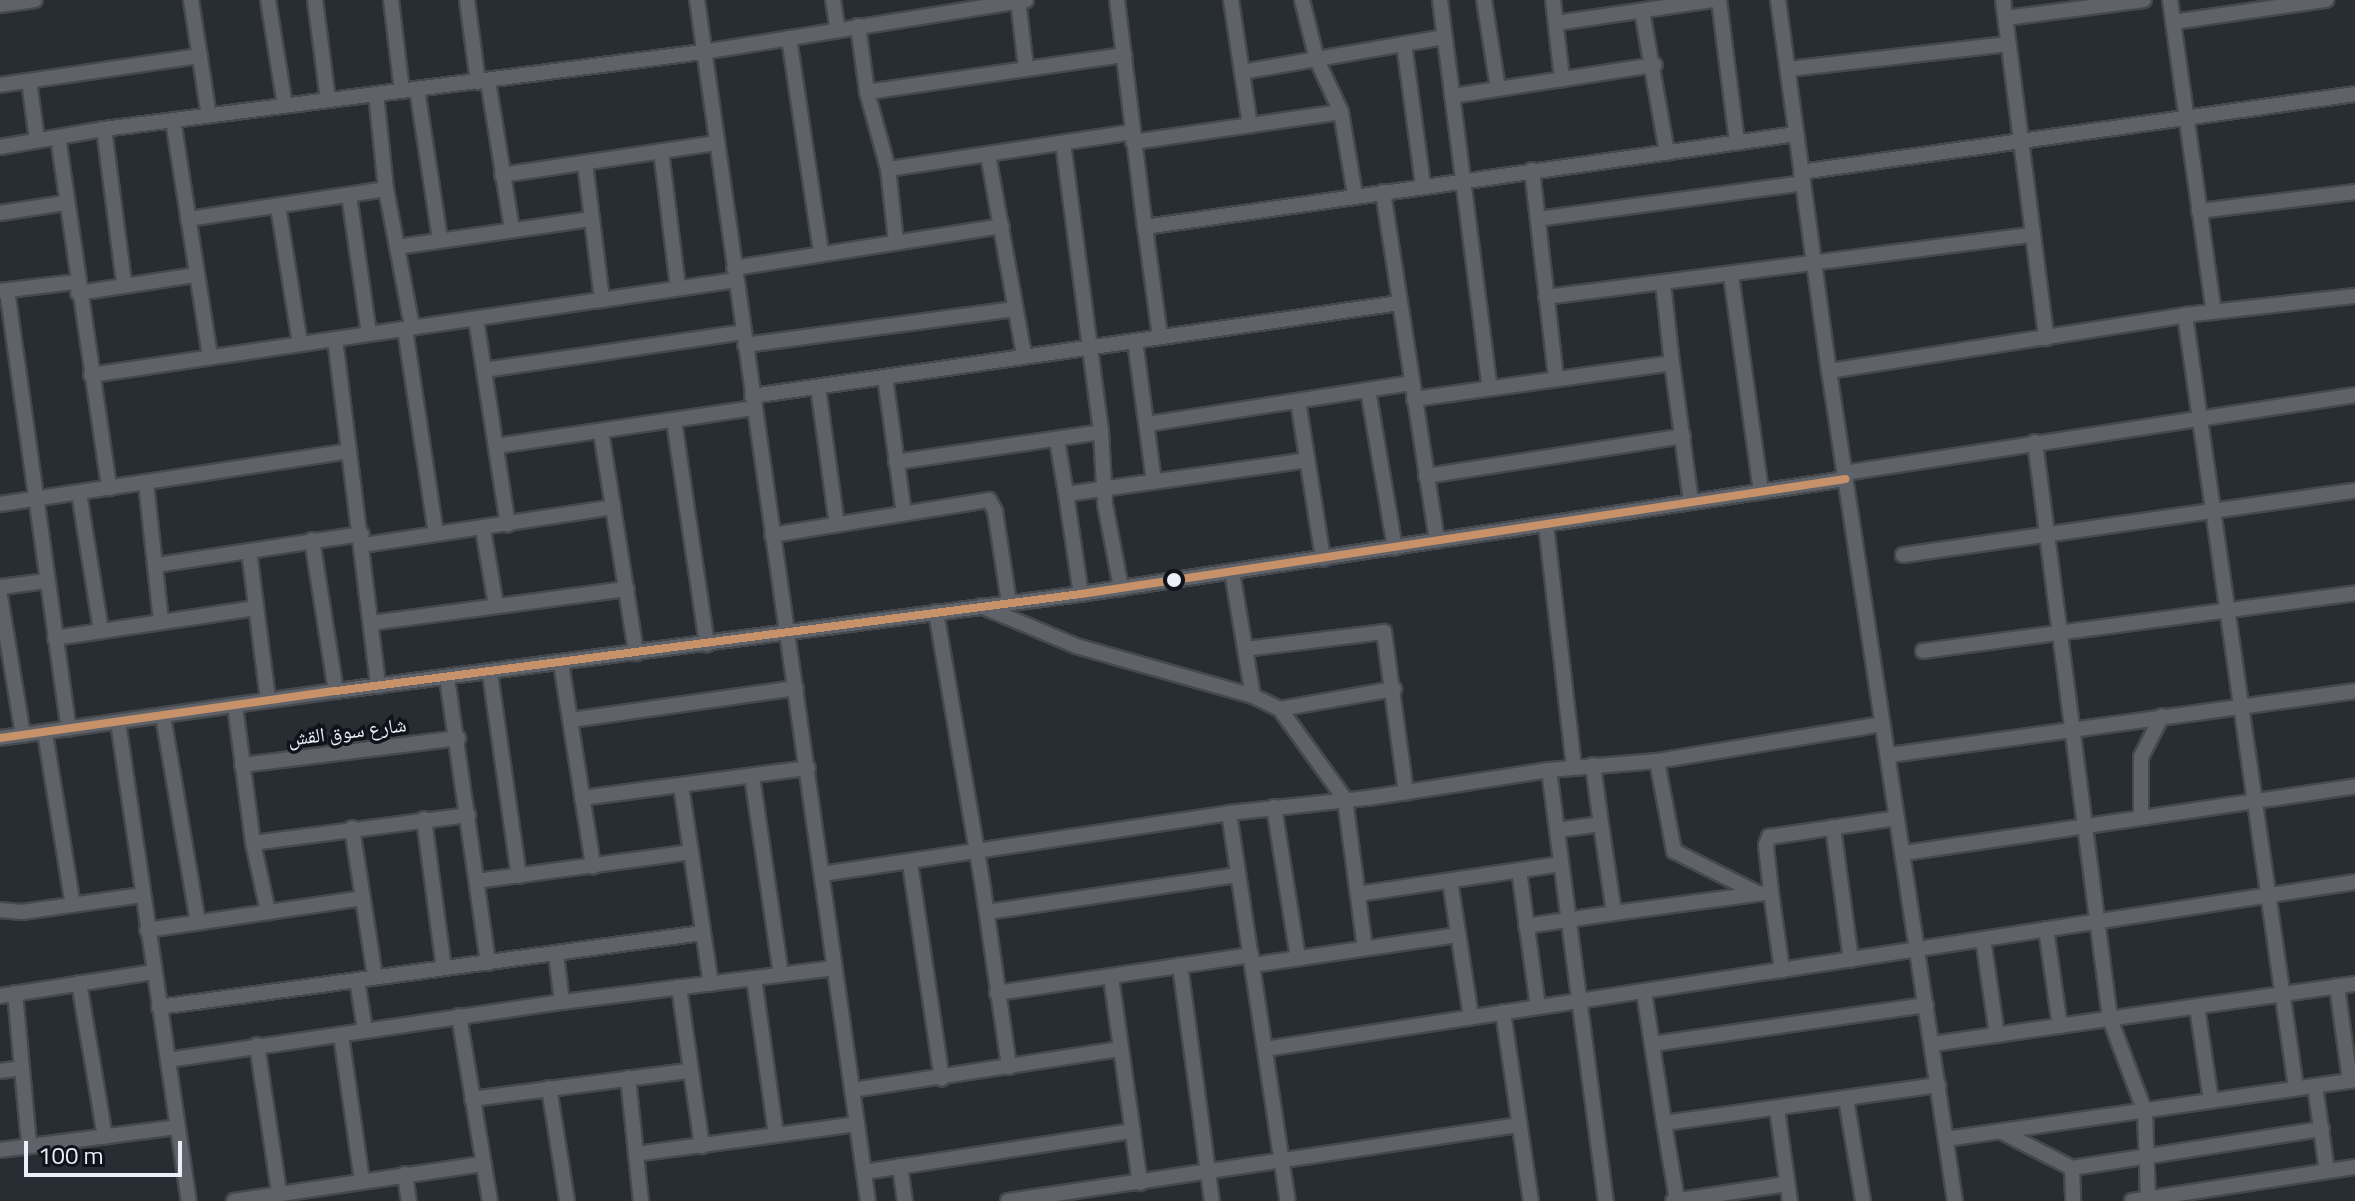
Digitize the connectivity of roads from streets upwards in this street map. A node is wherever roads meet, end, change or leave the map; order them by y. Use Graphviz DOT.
graph roads {
  1 [pos="35,0"];
  2 [pos="191,0"];
  3 [pos="268,0"];
  4 [pos="315,0"];
  5 [pos="391,0"];
  6 [pos="467,0"];
  7 [pos="697,0"];
  8 [pos="833,0"];
  9 [pos="1018,0"];
  10 [pos="1026,0"];
  11 [pos="1117,0"];
  12 [pos="1231,0"];
  13 [pos="1302,0"];
  14 [pos="1440,0"];
  15 [pos="1484,0"];
  16 [pos="1553,0"];
  17 [pos="1716,0"];
  18 [pos="1778,0"];
  19 [pos="2003,0"];
  20 [pos="2144,0"];
  21 [pos="2170,0"];
  22 [pos="2326,0"];
  23 [pos="17,1"];
  24 [pos="0,5"];
  25 [pos="1642,11"];
  26 [pos="2006,18"];
  27 [pos="2173,22"];
  28 [pos="1556,23"];
  29 [pos="858,26"];
  30 [pos="838,30"];
  31 [pos="1444,37"];
  32 [pos="789,38"];
  33 [pos="1404,44"];
  34 [pos="2008,44"];
  35 [pos="703,52"];
  36 [pos="1124,55"];
  37 [pos="200,56"];
  38 [pos="1317,60"];
  39 [pos="1655,65"];
  40 [pos="1026,68"];
  41 [pos="1789,69"];
  42 [pos="1242,72"];
  43 [pos="1562,79"];
  44 [pos="29,81"];
  45 [pos="483,82"];
  46 [pos="0,85"];
  47 [pos="1498,88"];
  48 [pos="410,90"];
  49 [pos="867,92"];
  50 [pos="376,94"];
  51 [pos="2355,94"];
  52 [pos="1452,96"];
  53 [pos="328,100"];
  54 [pos="285,106"];
  55 [pos="1341,112"];
  56 [pos="209,116"];
  57 [pos="2186,118"];
  58 [pos="173,120"];
  59 [pos="1250,126"];
  60 [pos="104,129"];
  61 [pos="1796,134"];
  62 [pos="58,137"];
  63 [pos="1133,137"];
  64 [pos="37,140"];
  65 [pos="2021,140"];
  66 [pos="717,143"];
  67 [pos="1063,143"];
  68 [pos="1737,143"];
  69 [pos="0,147"];
  70 [pos="661,151"];
  71 [pos="1667,153"];
  72 [pos="988,155"];
  73 [pos="585,163"];
  74 [pos="888,169"];
  75 [pos="1532,170"];
  76 [pos="502,175"];
  77 [pos="1802,178"];
  78 [pos="1463,179"];
  79 [pos="1423,185"];
  80 [pos="386,189"];
  81 [pos="1383,192"];
  82 [pos="2355,192"];
  83 [pos="349,195"];
  84 [pos="1355,195"];
  85 [pos="65,203"];
  86 [pos="278,206"];
  87 [pos="2199,211"];
  88 [pos="0,213"];
  89 [pos="188,219"];
  90 [pos="592,219"];
  91 [pos="1538,219"];
  92 [pos="1002,226"];
  93 [pos="1145,227"];
  94 [pos="512,229"];
  95 [pos="2033,235"];
  96 [pos="440,239"];
  97 [pos="896,241"];
  98 [pos="397,247"];
  99 [pos="821,253"];
  100 [pos="1815,265"];
  101 [pos="735,274"];
  102 [pos="196,275"];
  103 [pos="1731,275"];
  104 [pos="1663,283"];
  105 [pos="124,284"];
  106 [pos="77,287"];
  107 [pos="678,288"];
  108 [pos="3,291"];
  109 [pos="2355,296"];
  110 [pos="1546,297"];
  111 [pos="602,300"];
  112 [pos="1399,303"];
  113 [pos="1015,309"];
  114 [pos="2214,312"];
  115 [pos="2185,315"];
  116 [pos="476,319"];
  117 [pos="408,328"];
  118 [pos="369,334"];
  119 [pos="1160,337"];
  120 [pos="2046,338"];
  121 [pos="335,339"];
  122 [pos="744,339"];
  123 [pos="1135,341"];
  124 [pos="300,343"];
  125 [pos="1089,348"];
  126 [pos="210,356"];
  127 [pos="1024,356"];
  128 [pos="1672,363"];
  129 [pos="484,370"];
  130 [pos="1829,371"];
  131 [pos="91,375"];
  132 [pos="885,377"];
  133 [pos="1556,379"];
  134 [pos="1412,383"];
  135 [pos="818,387"];
  136 [pos="1490,388"];
  137 [pos="1368,390"];
  138 [pos="2355,395"];
  139 [pos="1414,399"];
  140 [pos="1298,401"];
  141 [pos="753,402"];
  142 [pos="2201,419"];
  143 [pos="674,421"];
  144 [pos="1147,424"];
  145 [pos="601,432"];
  146 [pos="1101,432"];
  147 [pos="1683,436"];
  148 [pos="1057,440"];
  149 [pos="2035,442"];
  150 [pos="496,446"];
  151 [pos="349,451"];
  152 [pos="1307,460"];
  153 [pos="896,462"];
  154 [pos="1426,476"];
  155 [pos="1844,476"];
  156 [pos="1154,482"];
  157 [pos="146,483"];
  158 [pos="109,488"];
  159 [pos="1103,490"];
  160 [pos="2355,491"];
  161 [pos="1761,492"];
  162 [pos="79,493"];
  163 [pos="1066,494"];
  164 [pos="37,498"];
  165 [pos="1691,502"];
  166 [pos="0,504"];
  167 [pos="613,507"];
  168 [pos="2214,508"];
  169 [pos="904,514"];
  170 [pos="508,525"];
  171 [pos="837,525"];
  172 [pos="1546,525"];
  173 [pos="483,529"];
  174 [pos="436,534"];
  175 [pos="772,535"];
  176 [pos="2046,537"];
  177 [pos="362,539"];
  178 [pos="312,540"];
  179 [pos="1437,541"];
  180 [pos="1395,548"];
  181 [pos="249,551"];
  182 [pos="1903,555"];
  183 [pos="1323,559"];
  184 [pos="156,565"];
  185 [pos="1232,572"];
  186 [pos="47,581"];
  187 [pos="0,587"];
  188 [pos="1121,588"];
  189 [pos="627,589"];
  190 [pos="2355,593"];
  191 [pos="1081,594"];
  192 [pos="0,596"];
  193 [pos="1009,603"];
  194 [pos="496,606"];
  195 [pos="981,606"];
  196 [pos="256,608"];
  197 [pos="2228,609"];
  198 [pos="936,612"];
  199 [pos="161,621"];
  200 [pos="371,623"];
  201 [pos="101,631"];
  202 [pos="2057,633"];
  203 [pos="788,635"];
  204 [pos="55,638"];
  205 [pos="707,645"];
  206 [pos="1245,649"];
  207 [pos="1923,651"];
  208 [pos="636,653"];
  209 [pos="561,663"];
  210 [pos="490,673"];
  211 [pos="447,678"];
  212 [pos="378,686"];
  213 [pos="796,688"];
  214 [pos="1394,689"];
  215 [pos="336,691"];
  216 [pos="2355,691"];
  217 [pos="1253,696"];
  218 [pos="268,700"];
  219 [pos="235,706"];
  220 [pos="2241,706"];
  221 [pos="1280,709"];
  222 [pos="163,716"];
  223 [pos="2162,716"];
  224 [pos="571,720"];
  225 [pos="118,722"];
  226 [pos="1882,724"];
  227 [pos="69,729"];
  228 [pos="2070,730"];
  229 [pos="45,733"];
  230 [pos="23,735"];
  231 [pos="0,738"];
  232 [pos="458,738"];
  233 [pos="1889,755"];
  234 [pos="1657,761"];
  235 [pos="242,765"];
  236 [pos="1593,765"];
  237 [pos="1574,767"];
  238 [pos="808,768"];
  239 [pos="1549,770"];
  240 [pos="752,776"];
  241 [pos="681,786"];
  242 [pos="2355,786"];
  243 [pos="1406,792"];
  244 [pos="582,798"];
  245 [pos="1345,799"];
  246 [pos="2256,799"];
  247 [pos="1274,807"];
  248 [pos="1229,813"];
  249 [pos="468,815"];
  250 [pos="2141,816"];
  251 [pos="1897,818"];
  252 [pos="424,819"];
  253 [pos="1601,824"];
  254 [pos="2086,825"];
  255 [pos="1833,827"];
  256 [pos="352,828"];
  257 [pos="1557,830"];
  258 [pos="253,843"];
  259 [pos="976,851"];
  260 [pos="691,852"];
  261 [pos="1904,853"];
  262 [pos="910,863"];
  263 [pos="1561,864"];
  264 [pos="593,866"];
  265 [pos="1519,870"];
  266 [pos="822,874"];
  267 [pos="1238,875"];
  268 [pos="519,876"];
  269 [pos="477,881"];
  270 [pos="1450,881"];
  271 [pos="2355,882"];
  272 [pos="1765,893"];
  273 [pos="1358,894"];
  274 [pos="142,895"];
  275 [pos="2269,895"];
  276 [pos="363,898"];
  277 [pos="73,905"];
  278 [pos="1,907"];
  279 [pos="268,912"];
  280 [pos="987,912"];
  281 [pos="1614,913"];
  282 [pos="1569,920"];
  283 [pos="2100,921"];
  284 [pos="198,922"];
  285 [pos="1526,926"];
  286 [pos="2046,929"];
  287 [pos="147,930"];
  288 [pos="702,933"];
  289 [pos="1457,935"];
  290 [pos="1983,939"];
  291 [pos="1365,948"];
  292 [pos="1918,949"];
  293 [pos="556,954"];
  294 [pos="1298,958"];
  295 [pos="1251,960"];
  296 [pos="1851,960"];
  297 [pos="488,963"];
  298 [pos="1180,965"];
  299 [pos="444,968"];
  300 [pos="834,968"];
  301 [pos="1782,970"];
  302 [pos="154,972"];
  303 [pos="781,975"];
  304 [pos="375,977"];
  305 [pos="1111,977"];
  306 [pos="754,978"];
  307 [pos="357,980"];
  308 [pos="79,983"];
  309 [pos="711,984"];
  310 [pos="2355,984"];
  311 [pos="2337,986"];
  312 [pos="679,987"];
  313 [pos="1644,992"];
  314 [pos="997,993"];
  315 [pos="2282,994"];
  316 [pos="8,995"];
  317 [pos="1579,1000"];
  318 [pos="562,1002"];
  319 [pos="1926,1005"];
  320 [pos="159,1007"];
  321 [pos="1538,1007"];
  322 [pos="2197,1007"];
  323 [pos="1503,1012"];
  324 [pos="459,1016"];
  325 [pos="1471,1017"];
  326 [pos="2110,1019"];
  327 [pos="2060,1026"];
  328 [pos="365,1030"];
  329 [pos="341,1035"];
  330 [pos="1997,1035"];
  331 [pos="1652,1044"];
  332 [pos="1932,1044"];
  333 [pos="257,1045"];
  334 [pos="1120,1049"];
  335 [pos="1265,1049"];
  336 [pos="168,1060"];
  337 [pos="1009,1067"];
  338 [pos="21,1068"];
  339 [pos="0,1071"];
  340 [pos="689,1071"];
  341 [pos="628,1078"];
  342 [pos="942,1079"];
  343 [pos="2352,1081"];
  344 [pos="1938,1085"];
  345 [pos="2315,1086"];
  346 [pos="549,1088"];
  347 [pos="2296,1088"];
  348 [pos="852,1090"];
  349 [pos="472,1099"];
  350 [pos="1846,1099"];
  351 [pos="2211,1101"];
  352 [pos="1777,1109"];
  353 [pos="2145,1112"];
  354 [pos="1664,1123"];
  355 [pos="857,1124"];
  356 [pos="1519,1125"];
  357 [pos="177,1127"];
  358 [pos="2322,1129"];
  359 [pos="1133,1131"];
  360 [pos="2000,1131"];
  361 [pos="776,1134"];
  362 [pos="105,1137"];
  363 [pos="1946,1139"];
  364 [pos="29,1145"];
  365 [pos="702,1146"];
  366 [pos="0,1150"];
  367 [pos="636,1154"];
  368 [pos="2147,1155"];
  369 [pos="1283,1162"];
  370 [pos="483,1164"];
  371 [pos="900,1166"];
  372 [pos="2355,1167"];
  373 [pos="2072,1168"];
  374 [pos="2327,1171"];
  375 [pos="864,1172"];
  376 [pos="1209,1173"];
  377 [pos="405,1174"];
  378 [pos="362,1180"];
  379 [pos="1140,1183"];
  380 [pos="1787,1184"];
  381 [pos="269,1197"];
  382 [pos="2148,1198"];
  383 [pos="189,1201"];
  384 [pos="234,1201"];
  385 [pos="409,1201"];
  386 [pos="490,1201"];
  387 [pos="567,1201"];
  388 [pos="641,1201"];
  389 [pos="868,1201"];
  390 [pos="905,1201"];
  391 [pos="1008,1201"];
  392 [pos="1212,1201"];
  393 [pos="1288,1201"];
  394 [pos="1531,1201"];
  395 [pos="1606,1201"];
  396 [pos="1675,1201"];
  397 [pos="1790,1201"];
  398 [pos="1863,1201"];
  399 [pos="1955,1201"];
  400 [pos="2073,1201"];
  401 [pos="2132,1201"];
  1 -- 23 [label="street"];
  2 -- 37 [label="street"];
  3 -- 54 [label="street"];
  4 -- 53 [label="street"];
  5 -- 48 [label="street"];
  6 -- 45 [label="street"];
  7 -- 35 [label="street"];
  8 -- 30 [label="street"];
  9 -- 10 [label="street"];
  9 -- 29 [label="street"];
  9 -- 40 [label="street"];
  11 -- 36 [label="street"];
  12 -- 42 [label="street"];
  13 -- 38 [label="street"];
  14 -- 31 [label="street"];
  15 -- 47 [label="street"];
  16 -- 28 [label="street"];
  17 -- 25 [label="street"];
  17 -- 68 [label="street"];
  18 -- 41 [label="street"];
  19 -- 26 [label="street"];
  20 -- 26 [label="street"];
  21 -- 27 [label="street"];
  22 -- 27 [label="street"];
  23 -- 24 [label="street"];
  25 -- 28 [label="street"];
  25 -- 39 [label="street"];
  26 -- 34 [label="street"];
  27 -- 57 [label="street"];
  28 -- 43 [label="street"];
  29 -- 30 [label="street"];
  29 -- 49 [label="street"];
  30 -- 32 [label="street"];
  31 -- 33 [label="street"];
  31 -- 52 [label="street"];
  32 -- 35 [label="street"];
  32 -- 99 [label="street"];
  33 -- 38 [label="street"];
  33 -- 79 [label="street"];
  34 -- 41 [label="street"];
  34 -- 65 [label="street"];
  35 -- 45 [label="street"];
  35 -- 66 [label="street"];
  36 -- 40 [label="street"];
  36 -- 63 [label="street"];
  37 -- 44 [label="street"];
  37 -- 56 [label="street"];
  38 -- 42 [label="street"];
  38 -- 55 [label="street"];
  39 -- 43 [label="street"];
  39 -- 71 [label="street"];
  40 -- 49 [label="street"];
  41 -- 61 [label="street"];
  42 -- 59 [label="street"];
  43 -- 47 [label="street"];
  44 -- 46 [label="street"];
  44 -- 64 [label="street"];
  45 -- 48 [label="street"];
  45 -- 76 [label="street"];
  47 -- 52 [label="street"];
  48 -- 50 [label="street"];
  48 -- 96 [label="street"];
  49 -- 74 [label="street"];
  50 -- 53 [label="street"];
  50 -- 80 [label="street"];
  51 -- 57 [label="street"];
  52 -- 78 [label="street"];
  53 -- 54 [label="street"];
  54 -- 56 [label="street"];
  55 -- 59 [label="street"];
  55 -- 84 [label="street"];
  56 -- 58 [label="street"];
  57 -- 65 [label="street"];
  57 -- 87 [label="street"];
  58 -- 60 [label="street"];
  58 -- 89 [label="street"];
  59 -- 63 [label="street"];
  60 -- 62 [label="street"];
  60 -- 105 [label="street"];
  61 -- 68 [label="street"];
  61 -- 77 [label="street"];
  62 -- 64 [label="street"];
  62 -- 85 [label="street"];
  63 -- 67 [label="street"];
  63 -- 93 [label="street"];
  64 -- 69 [label="street"];
  65 -- 77 [label="street"];
  65 -- 95 [label="street"];
  66 -- 70 [label="street"];
  66 -- 101 [label="street"];
  67 -- 72 [label="street"];
  67 -- 125 [label="street"];
  68 -- 71 [label="street"];
  70 -- 73 [label="street"];
  70 -- 107 [label="street"];
  71 -- 75 [label="street"];
  72 -- 74 [label="street"];
  72 -- 92 [label="street"];
  73 -- 76 [label="street"];
  73 -- 90 [label="street"];
  74 -- 97 [label="street"];
  75 -- 78 [label="street"];
  75 -- 91 [label="street"];
  76 -- 94 [label="street"];
  77 -- 91 [label="street"];
  77 -- 100 [label="street"];
  78 -- 79 [label="street"];
  78 -- 136 [label="street"];
  79 -- 81 [label="street"];
  80 -- 83 [label="street"];
  80 -- 98 [label="street"];
  81 -- 84 [label="street"];
  81 -- 112 [label="street"];
  82 -- 87 [label="street"];
  83 -- 86 [label="street"];
  83 -- 118 [label="street"];
  84 -- 93 [label="street"];
  85 -- 88 [label="street"];
  85 -- 106 [label="street"];
  86 -- 89 [label="street"];
  86 -- 124 [label="street"];
  87 -- 114 [label="street"];
  89 -- 102 [label="street"];
  90 -- 94 [label="street"];
  90 -- 111 [label="street"];
  91 -- 110 [label="street"];
  92 -- 97 [label="street"];
  92 -- 113 [label="street"];
  93 -- 119 [label="street"];
  94 -- 96 [label="street"];
  95 -- 100 [label="street"];
  95 -- 120 [label="street"];
  96 -- 98 [label="street"];
  97 -- 99 [label="street"];
  98 -- 117 [label="street"];
  99 -- 101 [label="street"];
  100 -- 103 [label="street"];
  100 -- 130 [label="street"];
  101 -- 107 [label="street"];
  101 -- 122 [label="street"];
  102 -- 105 [label="street"];
  102 -- 126 [label="street"];
  103 -- 104 [label="street"];
  103 -- 161 [label="street"];
  104 -- 110 [label="street"];
  104 -- 128 [label="street"];
  105 -- 106 [label="street"];
  106 -- 108 [label="street"];
  106 -- 131 [label="street"];
  107 -- 111 [label="street"];
  108 -- 164 [label="street"];
  109 -- 114 [label="street"];
  110 -- 133 [label="street"];
  111 -- 116 [label="street"];
  112 -- 119 [label="street"];
  112 -- 134 [label="street"];
  113 -- 122 [label="street"];
  113 -- 127 [label="street"];
  114 -- 115 [label="street"];
  115 -- 120 [label="street"];
  115 -- 142 [label="street"];
  116 -- 117 [label="street"];
  116 -- 129 [label="street"];
  117 -- 118 [label="street"];
  117 -- 174 [label="street"];
  118 -- 121 [label="street"];
  119 -- 123 [label="street"];
  120 -- 130 [label="street"];
  121 -- 124 [label="street"];
  121 -- 151 [label="street"];
  122 -- 129 [label="street"];
  122 -- 141 [label="street"];
  123 -- 125 [label="street"];
  123 -- 144 [label="street"];
  124 -- 126 [label="street"];
  125 -- 127 [label="street"];
  125 -- 146 [label="street"];
  126 -- 131 [label="street"];
  127 -- 132 [label="street"];
  128 -- 133 [label="street"];
  128 -- 147 [label="street"];
  129 -- 150 [label="street"];
  130 -- 155 [label="street"];
  131 -- 158 [label="street"];
  132 -- 135 [label="street"];
  132 -- 153 [label="street"];
  133 -- 136 [label="street"];
  134 -- 137 [label="street"];
  134 -- 139 [label="street"];
  135 -- 141 [label="street"];
  135 -- 171 [label="street"];
  136 -- 139 [label="street"];
  137 -- 140 [label="street"];
  137 -- 180 [label="street"];
  138 -- 142 [label="street"];
  139 -- 154 [label="street"];
  140 -- 144 [label="street"];
  140 -- 152 [label="street"];
  141 -- 143 [label="street"];
  141 -- 175 [label="street"];
  142 -- 149 [label="street"];
  142 -- 168 [label="street"];
  143 -- 145 [label="street"];
  143 -- 205 [label="street"];
  144 -- 156 [label="street"];
  145 -- 150 [label="street"];
  145 -- 167 [label="street"];
  146 -- 148 [label="street"];
  146 -- 159 [label="street"];
  147 -- 154 [label="street"];
  147 -- 165 [label="street"];
  148 -- 153 [label="street"];
  148 -- 163 [label="street"];
  149 -- 155 [label="street"];
  149 -- 176 [label="street"];
  150 -- 170 [label="street"];
  151 -- 157 [label="street"];
  151 -- 177 [label="street"];
  152 -- 156 [label="street"];
  152 -- 183 [label="street"];
  153 -- 169 [label="street"];
  154 -- 179 [label="street"];
  155 -- 161 [label="street"];
  155 -- 226 [label="street"];
  156 -- 159 [label="street"];
  157 -- 158 [label="street"];
  157 -- 184 [label="street"];
  158 -- 162 [label="street"];
  159 -- 163 [label="street"];
  159 -- 188 [label="street"];
  160 -- 168 [label="street"];
  161 -- 165 [label="street"];
  162 -- 164 [label="street"];
  162 -- 201 [label="street"];
  163 -- 191 [label="street"];
  164 -- 166 [label="street"];
  164 -- 186 [label="street"];
  165 -- 172 [label="street"];
  167 -- 170 [label="street"];
  167 -- 189 [label="street"];
  168 -- 176 [label="street"];
  168 -- 197 [label="street"];
  169 -- 171 [label="street"];
  169 -- 193 [label="street"];
  170 -- 173 [label="street"];
  171 -- 175 [label="street"];
  172 -- 179 [label="street"];
  172 -- 237 [label="street"];
  173 -- 174 [label="street"];
  173 -- 194 [label="street"];
  174 -- 177 [label="street"];
  175 -- 203 [label="street"];
  176 -- 182 [label="street"];
  176 -- 202 [label="street"];
  177 -- 178 [label="street"];
  177 -- 200 [label="street"];
  178 -- 181 [label="street"];
  178 -- 215 [label="street"];
  179 -- 180 [label="street"];
  180 -- 183 [label="street"];
  181 -- 184 [label="street"];
  181 -- 196 [label="street"];
  183 -- 185 [label="street"];
  184 -- 199 [label="street"];
  185 -- 188 [label="street"];
  185 -- 206 [label="street"];
  186 -- 187 [label="street"];
  186 -- 204 [label="street"];
  188 -- 191 [label="street"];
  189 -- 194 [label="street"];
  189 -- 208 [label="street"];
  190 -- 197 [label="street"];
  191 -- 193 [label="street"];
  192 -- 230 [label="street"];
  193 -- 195 [label="street"];
  194 -- 200 [label="street"];
  195 -- 198 [label="street"];
  195 -- 217 [label="street"];
  196 -- 199 [label="street"];
  196 -- 218 [label="street"];
  197 -- 202 [label="street"];
  197 -- 220 [label="street"];
  198 -- 203 [label="street"];
  198 -- 259 [label="street"];
  199 -- 201 [label="street"];
  200 -- 212 [label="street"];
  201 -- 204 [label="street"];
  202 -- 207 [label="street"];
  202 -- 228 [label="street"];
  203 -- 205 [label="street"];
  203 -- 213 [label="street"];
  204 -- 227 [label="street"];
  205 -- 208 [label="street"];
  206 -- 214 [label="street"];
  206 -- 217 [label="street"];
  208 -- 209 [label="street"];
  209 -- 210 [label="street"];
  209 -- 224 [label="street"];
  210 -- 211 [label="street"];
  210 -- 268 [label="street"];
  211 -- 212 [label="street"];
  211 -- 232 [label="street"];
  212 -- 215 [label="street"];
  213 -- 224 [label="street"];
  213 -- 238 [label="street"];
  214 -- 221 [label="street"];
  214 -- 243 [label="street"];
  215 -- 218 [label="street"];
  216 -- 220 [label="street"];
  217 -- 221 [label="street"];
  218 -- 219 [label="street"];
  219 -- 222 [label="street"];
  219 -- 235 [label="street"];
  220 -- 223 [label="street"];
  220 -- 246 [label="street"];
  221 -- 245 [label="street"];
  222 -- 225 [label="street"];
  222 -- 284 [label="street"];
  223 -- 228 [label="street"];
  223 -- 250 [label="street"];
  224 -- 244 [label="street"];
  225 -- 227 [label="street"];
  225 -- 274 [label="street"];
  226 -- 233 [label="street"];
  226 -- 234 [label="street"];
  227 -- 229 [label="street"];
  228 -- 233 [label="street"];
  228 -- 254 [label="street"];
  229 -- 230 [label="street"];
  229 -- 277 [label="street"];
  230 -- 231 [label="street"];
  232 -- 235 [label="street, شارع سوق القش"];
  232 -- 249 [label="street"];
  233 -- 251 [label="street"];
  234 -- 236 [label="street"];
  234 -- 272 [label="street"];
  235 -- 258 [label="street"];
  236 -- 237 [label="street"];
  236 -- 253 [label="street"];
  237 -- 239 [label="street"];
  238 -- 240 [label="street"];
  238 -- 266 [label="street"];
  239 -- 243 [label="street"];
  239 -- 257 [label="street"];
  240 -- 241 [label="street"];
  240 -- 303 [label="street"];
  241 -- 244 [label="street"];
  241 -- 260 [label="street"];
  242 -- 246 [label="street"];
  243 -- 245 [label="street"];
  244 -- 264 [label="street"];
  245 -- 247 [label="street"];
  245 -- 273 [label="street"];
  246 -- 250 [label="street"];
  246 -- 275 [label="street"];
  247 -- 248 [label="street"];
  247 -- 294 [label="street"];
  248 -- 259 [label="street"];
  248 -- 267 [label="street"];
  249 -- 252 [label="street"];
  249 -- 269 [label="street"];
  250 -- 254 [label="street"];
  251 -- 255 [label="street"];
  251 -- 261 [label="street"];
  252 -- 256 [label="street"];
  252 -- 299 [label="street"];
  253 -- 257 [label="street"];
  253 -- 281 [label="street"];
  254 -- 261 [label="street"];
  254 -- 283 [label="street"];
  255 -- 272 [label="street"];
  255 -- 296 [label="street"];
  256 -- 258 [label="street"];
  256 -- 276 [label="street"];
  257 -- 263 [label="street"];
  258 -- 279 [label="street"];
  259 -- 262 [label="street"];
  259 -- 280 [label="street"];
  260 -- 264 [label="street"];
  260 -- 288 [label="street"];
  261 -- 292 [label="street"];
  262 -- 266 [label="street"];
  262 -- 342 [label="street"];
  263 -- 265 [label="street"];
  263 -- 282 [label="street"];
  264 -- 268 [label="street"];
  265 -- 270 [label="street"];
  265 -- 285 [label="street"];
  266 -- 300 [label="street"];
  267 -- 280 [label="street"];
  267 -- 295 [label="street"];
  268 -- 269 [label="street"];
  269 -- 297 [label="street"];
  270 -- 273 [label="street"];
  270 -- 289 [label="street"];
  271 -- 275 [label="street"];
  272 -- 281 [label="street"];
  272 -- 301 [label="street"];
  273 -- 291 [label="street"];
  274 -- 277 [label="street"];
  274 -- 287 [label="street"];
  275 -- 283 [label="street"];
  275 -- 315 [label="street"];
  276 -- 279 [label="street"];
  276 -- 304 [label="street"];
  277 -- 278 [label="street"];
  279 -- 284 [label="street"];
  280 -- 314 [label="street"];
  281 -- 282 [label="street"];
  282 -- 285 [label="street"];
  282 -- 317 [label="street"];
  283 -- 286 [label="street"];
  283 -- 326 [label="street"];
  284 -- 287 [label="street"];
  285 -- 321 [label="street"];
  286 -- 290 [label="street"];
  286 -- 327 [label="street"];
  287 -- 302 [label="street"];
  288 -- 293 [label="street"];
  288 -- 309 [label="street"];
  289 -- 291 [label="street"];
  289 -- 325 [label="street"];
  290 -- 292 [label="street"];
  290 -- 330 [label="street"];
  291 -- 294 [label="street"];
  292 -- 296 [label="street"];
  292 -- 319 [label="street"];
  293 -- 297 [label="street"];
  293 -- 318 [label="street"];
  294 -- 295 [label="street"];
  295 -- 298 [label="street"];
  295 -- 335 [label="street"];
  296 -- 301 [label="street"];
  297 -- 299 [label="street"];
  298 -- 305 [label="street"];
  298 -- 376 [label="street"];
  299 -- 304 [label="street"];
  300 -- 303 [label="street"];
  300 -- 348 [label="street"];
  301 -- 313 [label="street"];
  302 -- 308 [label="street"];
  302 -- 320 [label="street"];
  303 -- 306 [label="street"];
  304 -- 307 [label="street"];
  305 -- 314 [label="street"];
  305 -- 334 [label="street"];
  306 -- 309 [label="street"];
  306 -- 361 [label="street"];
  307 -- 320 [label="street"];
  307 -- 328 [label="street"];
  308 -- 316 [label="street"];
  308 -- 362 [label="street"];
  309 -- 312 [label="street"];
  310 -- 311 [label="street"];
  311 -- 315 [label="street"];
  311 -- 343 [label="street"];
  312 -- 318 [label="street"];
  312 -- 340 [label="street"];
  313 -- 317 [label="street"];
  313 -- 331 [label="street"];
  314 -- 337 [label="street"];
  315 -- 322 [label="street"];
  315 -- 347 [label="street"];
  316 -- 338 [label="street"];
  317 -- 321 [label="street"];
  317 -- 395 [label="street"];
  318 -- 324 [label="street"];
  319 -- 331 [label="street"];
  319 -- 332 [label="street"];
  320 -- 336 [label="street"];
  321 -- 323 [label="street"];
  322 -- 326 [label="street"];
  322 -- 351 [label="street"];
  323 -- 325 [label="street"];
  323 -- 356 [label="street"];
  324 -- 328 [label="street"];
  324 -- 349 [label="street"];
  325 -- 335 [label="street"];
  326 -- 327 [label="street"];
  326 -- 353 [label="street"];
  327 -- 330 [label="street"];
  328 -- 329 [label="street"];
  329 -- 333 [label="street"];
  329 -- 378 [label="street"];
  330 -- 332 [label="street"];
  331 -- 354 [label="street"];
  332 -- 344 [label="street"];
  333 -- 336 [label="street"];
  333 -- 381 [label="street"];
  334 -- 337 [label="street"];
  334 -- 359 [label="street"];
  335 -- 369 [label="street"];
  336 -- 357 [label="street"];
  337 -- 342 [label="street"];
  338 -- 339 [label="street"];
  338 -- 364 [label="street"];
  340 -- 341 [label="street"];
  340 -- 365 [label="street"];
  341 -- 346 [label="street"];
  341 -- 367 [label="street"];
  342 -- 348 [label="street"];
  343 -- 345 [label="street"];
  344 -- 350 [label="street"];
  344 -- 363 [label="street"];
  345 -- 347 [label="street"];
  345 -- 358 [label="street"];
  346 -- 349 [label="street"];
  346 -- 387 [label="street"];
  347 -- 351 [label="street"];
  348 -- 355 [label="street"];
  349 -- 370 [label="street"];
  350 -- 352 [label="street"];
  350 -- 398 [label="street"];
  351 -- 353 [label="street"];
  352 -- 354 [label="street"];
  352 -- 380 [label="street"];
  353 -- 360 [label="street"];
  353 -- 368 [label="street"];
  354 -- 396 [label="street"];
  355 -- 361 [label="street"];
  355 -- 375 [label="street"];
  356 -- 369 [label="street"];
  356 -- 394 [label="street"];
  357 -- 362 [label="street"];
  357 -- 383 [label="street"];
  358 -- 368 [label="street"];
  358 -- 374 [label="street"];
  359 -- 371 [label="street"];
  359 -- 379 [label="street"];
  360 -- 363 [label="street"];
  360 -- 373 [label="street"];
  361 -- 365 [label="street"];
  362 -- 364 [label="street"];
  363 -- 399 [label="street"];
  364 -- 366 [label="street"];
  365 -- 367 [label="street"];
  367 -- 388 [label="street"];
  368 -- 373 [label="street"];
  368 -- 382 [label="street"];
  369 -- 376 [label="street"];
  369 -- 393 [label="street"];
  370 -- 377 [label="street"];
  370 -- 386 [label="street"];
  371 -- 375 [label="street"];
  371 -- 390 [label="street"];
  372 -- 374 [label="street"];
  373 -- 400 [label="street"];
  374 -- 382 [label="street"];
  375 -- 389 [label="street"];
  376 -- 379 [label="street"];
  376 -- 392 [label="street"];
  377 -- 378 [label="street"];
  377 -- 385 [label="street"];
  378 -- 381 [label="street"];
  379 -- 391 [label="street"];
  380 -- 396 [label="street"];
  380 -- 397 [label="street"];
  381 -- 384 [label="street"];
  382 -- 401 [label="street"];
}
